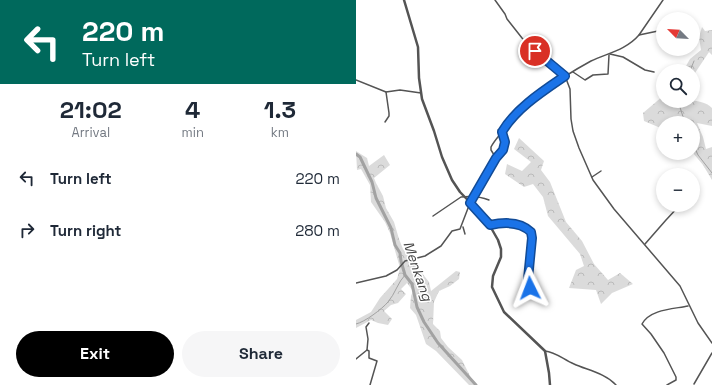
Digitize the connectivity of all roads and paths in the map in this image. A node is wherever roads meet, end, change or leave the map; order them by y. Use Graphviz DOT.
graph roads {
  1 [pos="404,0"];
  2 [pos="495,0"];
  3 [pos="661,1"];
  4 [pos="656,31"];
  5 [pos="639,35"];
  6 [pos="610,54"];
  7 [pos="573,72"];
  8 [pos="654,72"];
  9 [pos="565,76"];
  10 [pos="356,80"];
  11 [pos="386,92"];
  12 [pos="421,92"];
  13 [pos="385,122"];
  14 [pos="498,130"];
  15 [pos="502,132"];
  16 [pos="496,158"];
  17 [pos="601,171"];
  18 [pos="592,177"];
  19 [pos="463,196"];
  20 [pos="475,196"];
  21 [pos="489,200"];
  22 [pos="470,203"];
  23 [pos="673,212"];
  24 [pos="433,216"];
  25 [pos="462,225"];
  26 [pos="490,225"];
  27 [pos="465,234"];
  28 [pos="645,244"];
  29 [pos="356,283"];
  30 [pos="531,291"];
  31 [pos="689,306"];
  32 [pos="369,323"];
  33 [pos="712,343"];
  34 [pos="367,350"];
  35 [pos="545,351"];
  36 [pos="712,354"];
  37 [pos="356,359"];
  38 [pos="694,384"];
  39 [pos="370,385"];
  40 [pos="550,385"];
  41 [pos="616,385"];
  42 [pos="666,385"];
  1 -- 12 [label="street"];
  2 -- 9 [label="street"];
  3 -- 5 [label="street"];
  4 -- 5 [label="street"];
  5 -- 6 [label="street"];
  6 -- 7 [label="street"];
  6 -- 7 [label="street"];
  6 -- 8 [label="street"];
  7 -- 9 [label="street"];
  9 -- 15 [label="street"];
  9 -- 18 [label="street"];
  10 -- 11 [label="street"];
  11 -- 12 [label="street"];
  11 -- 13 [label="street"];
  12 -- 19 [label="street"];
  14 -- 15 [label="street"];
  15 -- 16 [label="street"];
  15 -- 16 [label="street"];
  16 -- 20 [label="street"];
  17 -- 18 [label="street"];
  18 -- 28 [label="street"];
  19 -- 20 [label="street"];
  19 -- 22 [label="street"];
  19 -- 24 [label="street"];
  20 -- 21 [label="street"];
  20 -- 22 [label="street"];
  22 -- 25 [label="street"];
  22 -- 26 [label="street"];
  23 -- 28 [label="street"];
  25 -- 27 [label="street"];
  25 -- 29 [label="street"];
  26 -- 30 [label="street"];
  26 -- 35 [label="street"];
  28 -- 31 [label="street"];
  31 -- 33 [label="street"];
  31 -- 42 [label="street"];
  32 -- 34 [label="street"];
  34 -- 37 [label="street"];
  34 -- 39 [label="street"];
  35 -- 40 [label="street"];
  35 -- 41 [label="street"];
  36 -- 38 [label="street"];
}
